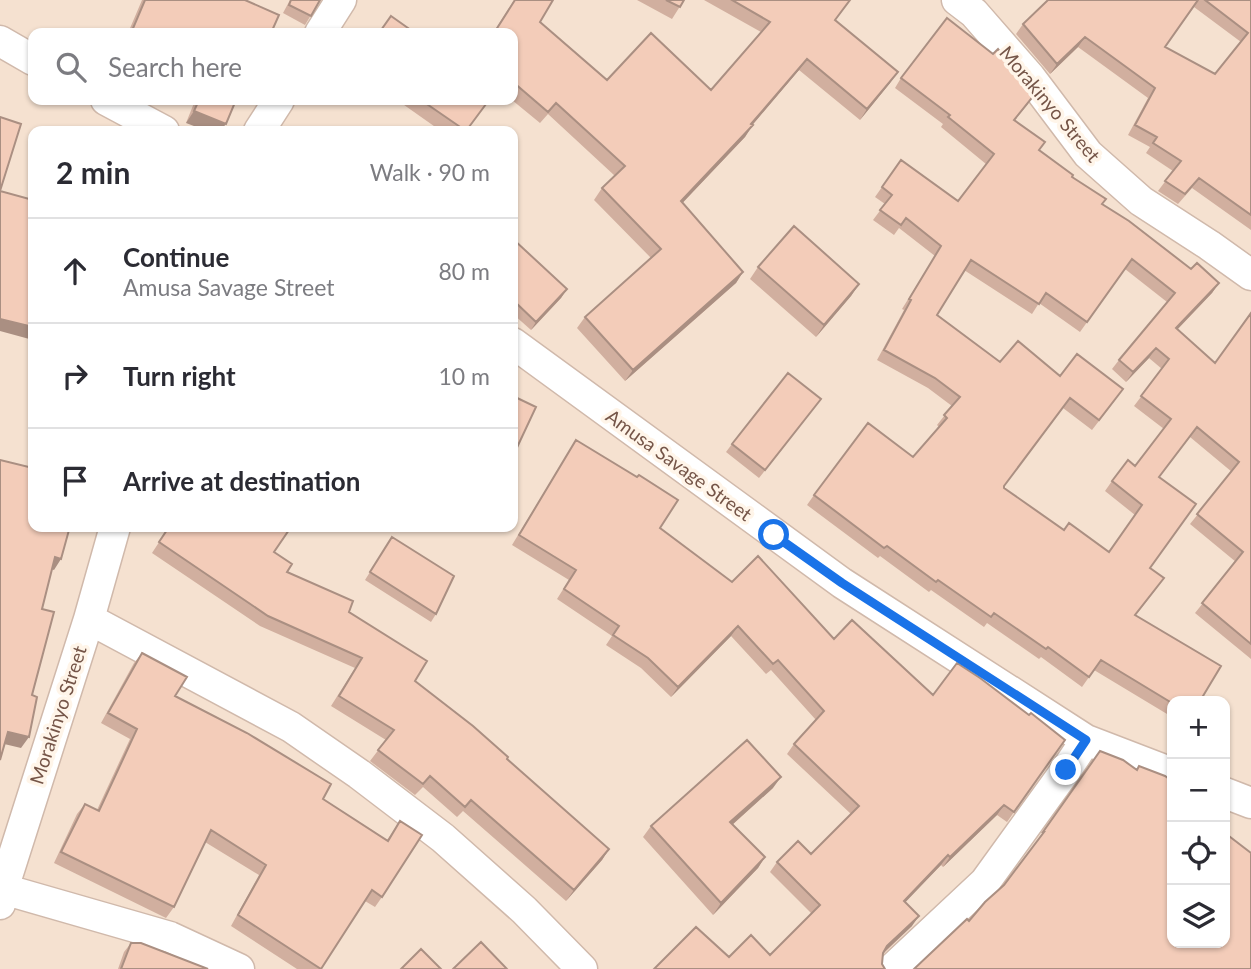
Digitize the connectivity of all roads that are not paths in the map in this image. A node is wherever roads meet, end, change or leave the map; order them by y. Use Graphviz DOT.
graph roads {
  1 [pos="341,0"];
  2 [pos="957,0"];
  3 [pos="323,28"];
  4 [pos="0,41"];
  5 [pos="28,57"];
  6 [pos="115,105"];
  7 [pos="276,105"];
  8 [pos="155,126"];
  9 [pos="262,126"];
  10 [pos="1251,275"];
  11 [pos="518,347"];
  12 [pos="114,532"];
  13 [pos="89,619"];
  14 [pos="1086,740"];
  15 [pos="1167,771"];
  16 [pos="1230,795"];
  17 [pos="1251,803"];
  18 [pos="1,897"];
  19 [pos="239,969"];
  20 [pos="582,969"];
  21 [pos="892,969"];
  1 -- 3 [label="street"];
  2 -- 10 [label="street, Morakinyo Street"];
  4 -- 5 [label="street"];
  6 -- 8 [label="street"];
  7 -- 9 [label="street"];
  11 -- 14 [label="street, Amusa Savage Street"];
  12 -- 13 [label="street, Morakinyo Street"];
  13 -- 18 [label="street, Morakinyo Street"];
  13 -- 20 [label="street"];
  14 -- 15 [label="street, Amusa Savage Street"];
  14 -- 21 [label="street"];
  16 -- 17 [label="street"];
  18 -- 19 [label="street"];
}
